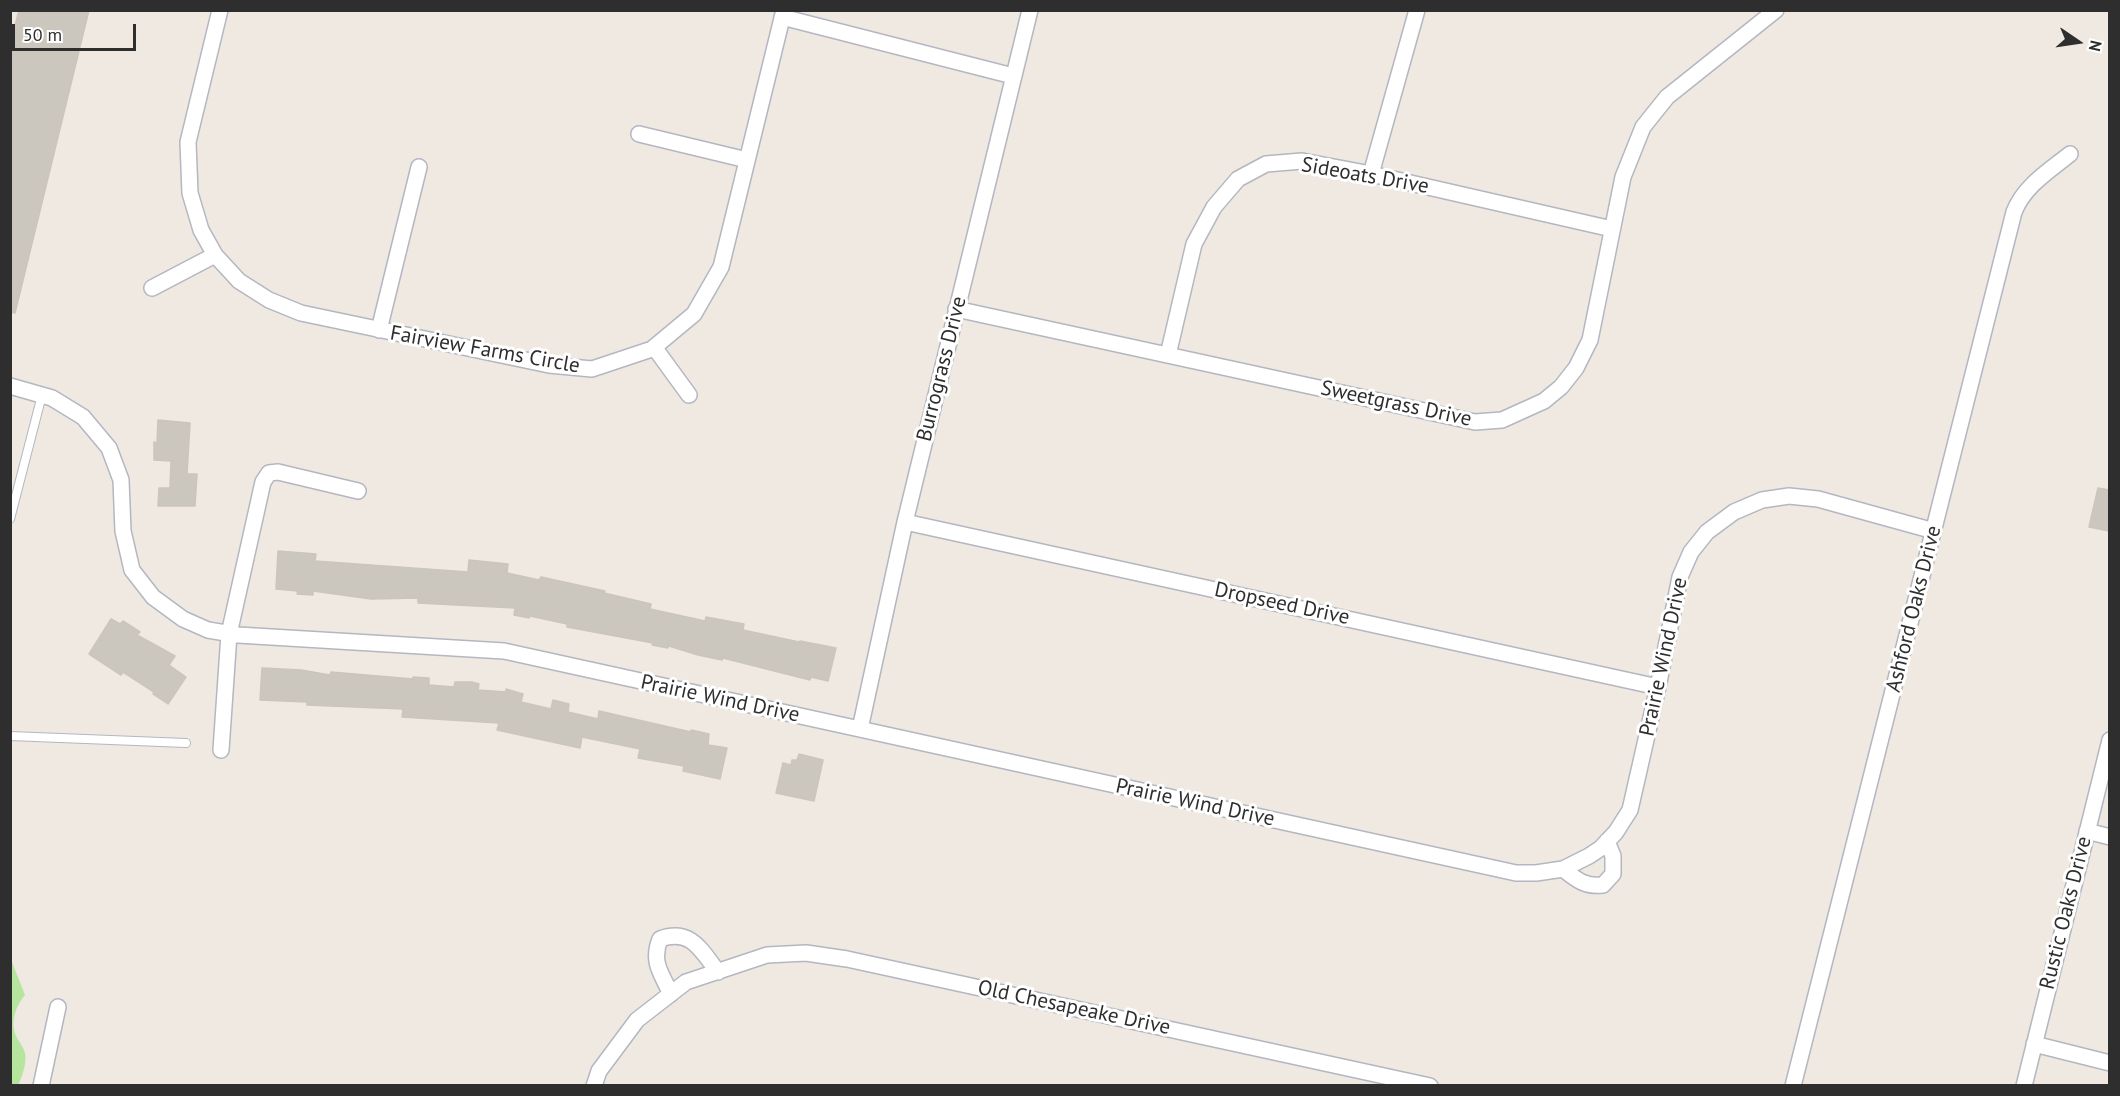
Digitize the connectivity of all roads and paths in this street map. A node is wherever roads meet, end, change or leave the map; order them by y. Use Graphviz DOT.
graph roads {
  1 [pos="220,10"];
  2 [pos="1030,10"];
  3 [pos="1417,10"];
  4 [pos="1776,10"];
  5 [pos="783,14"];
  6 [pos="1013,76"];
  7 [pos="639,134"];
  8 [pos="2070,154"];
  9 [pos="747,160"];
  10 [pos="419,167"];
  11 [pos="1371,174"];
  12 [pos="1612,229"];
  13 [pos="215,255"];
  14 [pos="152,288"];
  15 [pos="956,309"];
  16 [pos="379,330"];
  17 [pos="654,347"];
  18 [pos="1168,355"];
  19 [pos="10,386"];
  20 [pos="42,395"];
  21 [pos="689,395"];
  22 [pos="358,491"];
  23 [pos="10,519"];
  24 [pos="905,522"];
  25 [pos="1934,531"];
  26 [pos="229,634"];
  27 [pos="1658,687"];
  28 [pos="860,729"];
  29 [pos="10,736"];
  30 [pos="2109,740"];
  31 [pos="186,743"];
  32 [pos="221,750"];
  33 [pos="2087,831"];
  34 [pos="2109,837"];
  35 [pos="1607,842"];
  36 [pos="1563,869"];
  37 [pos="718,972"];
  38 [pos="671,994"];
  39 [pos="58,1007"];
  40 [pos="2034,1044"];
  41 [pos="2109,1063"];
  42 [pos="41,1086"];
  43 [pos="594,1086"];
  44 [pos="1430,1086"];
  45 [pos="1793,1086"];
  46 [pos="2024,1086"];
  1 -- 13 [label="street, Fairview Farms Circle"];
  2 -- 6 [label="street, Burrograss Drive"];
  3 -- 11 [label="street"];
  4 -- 12 [label="street, Sweetgrass Drive"];
  5 -- 6 [label="street"];
  5 -- 9 [label="street, Fairview Farms Circle"];
  6 -- 15 [label="street, Burrograss Drive"];
  7 -- 9 [label="street"];
  8 -- 25 [label="street, Ashford Oaks Drive"];
  9 -- 17 [label="street, Fairview Farms Circle"];
  10 -- 16 [label="street"];
  11 -- 12 [label="street, Sideoats Drive"];
  11 -- 18 [label="street, Sideoats Drive"];
  12 -- 18 [label="street, Sweetgrass Drive"];
  13 -- 14 [label="street"];
  13 -- 16 [label="street, Fairview Farms Circle"];
  15 -- 18 [label="street, Sweetgrass Drive"];
  15 -- 24 [label="street, Burrograss Drive"];
  16 -- 17 [label="street, Fairview Farms Circle"];
  17 -- 21 [label="street"];
  19 -- 20 [label="street, Prairie Wind Drive"];
  20 -- 23 [label="lane"];
  20 -- 26 [label="street, Prairie Wind Drive"];
  22 -- 26 [label="street"];
  24 -- 27 [label="street, Dropseed Drive"];
  24 -- 28 [label="street, Burrograss Drive"];
  25 -- 27 [label="street, Prairie Wind Drive"];
  25 -- 45 [label="street, Ashford Oaks Drive"];
  26 -- 28 [label="street, Prairie Wind Drive"];
  26 -- 32 [label="street"];
  27 -- 35 [label="street, Prairie Wind Drive"];
  28 -- 36 [label="street, Prairie Wind Drive"];
  29 -- 31 [label="lane"];
  30 -- 33 [label="street, Rustic Oaks Drive"];
  33 -- 34 [label="street"];
  33 -- 40 [label="street, Rustic Oaks Drive"];
  35 -- 36 [label="street, Prairie Wind Drive"];
  35 -- 36 [label="street"];
  37 -- 38 [label="street, Old Chesapeake Drive"];
  37 -- 38 [label="street"];
  37 -- 44 [label="street, Old Chesapeake Drive"];
  38 -- 43 [label="street, Old Chesapeake Drive"];
  39 -- 42 [label="street"];
  40 -- 41 [label="street"];
  40 -- 46 [label="street, Rustic Oaks Drive"];
}
